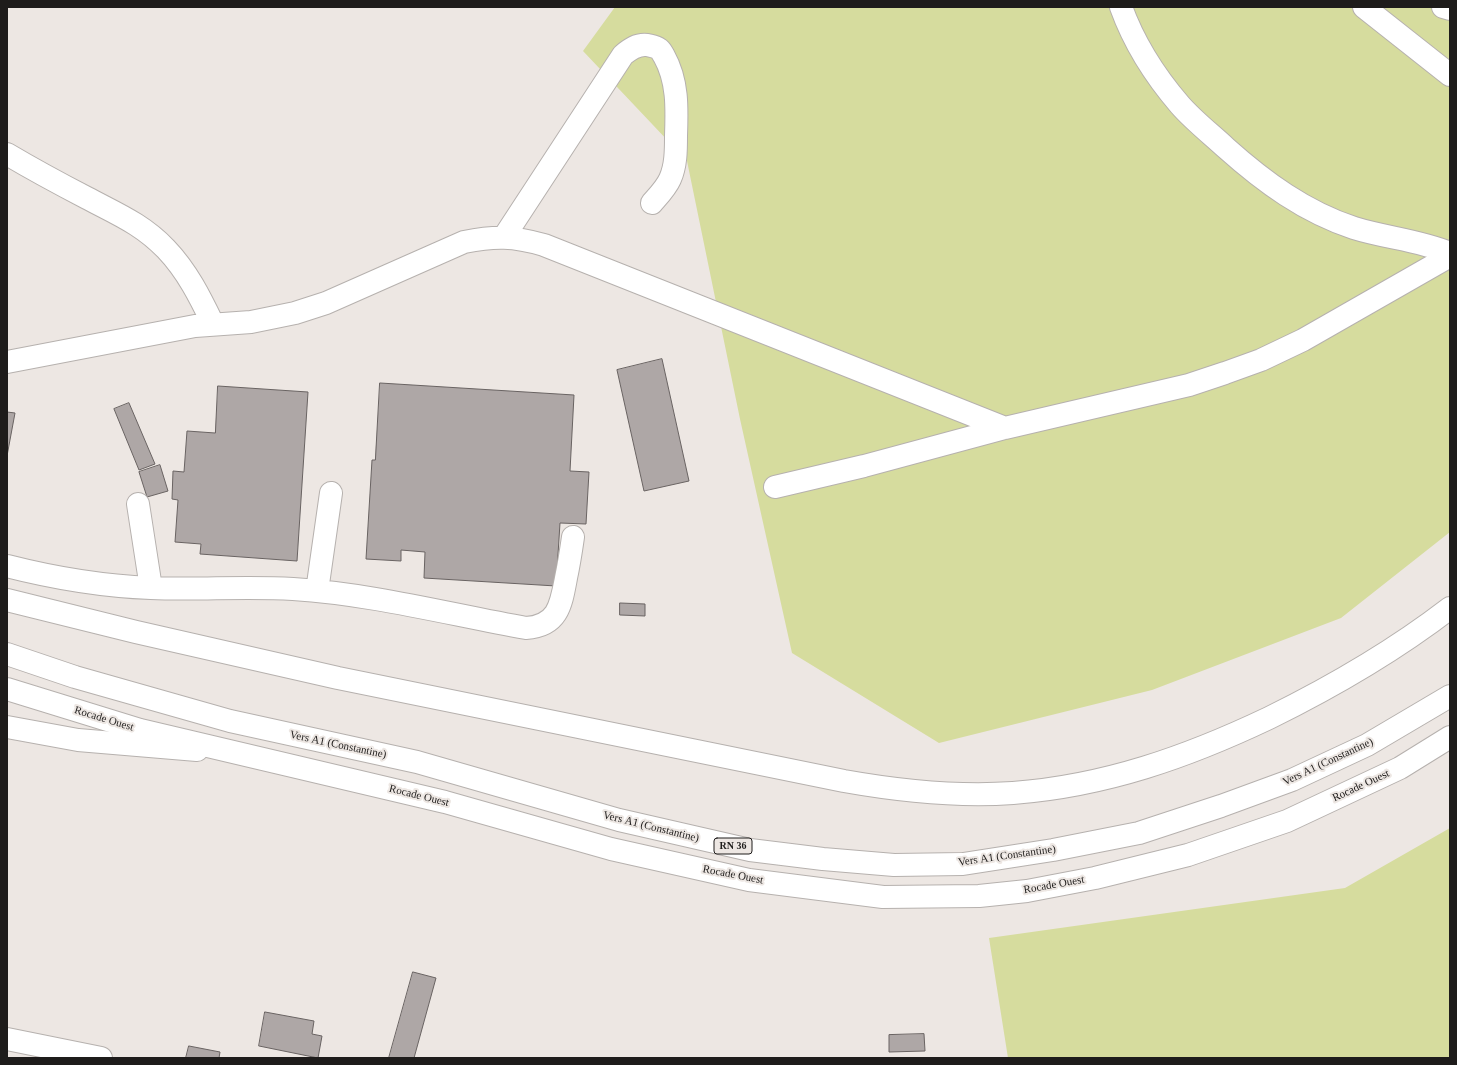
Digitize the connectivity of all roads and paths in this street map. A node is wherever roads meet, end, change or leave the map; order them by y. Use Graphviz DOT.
graph roads {
  1 [pos="1121,7"];
  2 [pos="1364,7"];
  3 [pos="1443,7"];
  4 [pos="1450,9"];
  5 [pos="1450,75"];
  6 [pos="7,154"];
  7 [pos="652,203"];
  8 [pos="510,229"];
  9 [pos="558,235"];
  10 [pos="1450,253"];
  11 [pos="1450,256"];
  12 [pos="213,324"];
  13 [pos="7,362"];
  14 [pos="1005,428"];
  15 [pos="775,488"];
  16 [pos="331,493"];
  17 [pos="138,504"];
  18 [pos="573,537"];
  19 [pos="7,566"];
  20 [pos="151,588"];
  21 [pos="317,591"];
  22 [pos="7,600"];
  23 [pos="1450,608"];
  24 [pos="7,654"];
  25 [pos="7,689"];
  26 [pos="1450,696"];
  27 [pos="7,727"];
  28 [pos="1450,737"];
  29 [pos="238,754"];
  30 [pos="7,1039"];
  31 [pos="101,1058"];
  1 -- 10 [label="main road"];
  2 -- 5 [label="main road"];
  3 -- 4 [label="main road"];
  6 -- 12 [label="main road"];
  7 -- 8 [label="main road"];
  8 -- 9 [label="main road"];
  8 -- 12 [label="main road"];
  8 -- 14 [label="main road"];
  11 -- 14 [label="main road"];
  12 -- 13 [label="main road"];
  14 -- 15 [label="main road"];
  16 -- 21 [label="main road"];
  17 -- 20 [label="main road"];
  18 -- 21 [label="main road"];
  19 -- 20 [label="main road"];
  20 -- 21 [label="main road"];
  22 -- 23 [label="main road"];
  24 -- 26 [label="main road, Vers A1 (Constantine) / RN 36"];
  25 -- 29 [label="main road, Rocade Ouest"];
  27 -- 29 [label="main road"];
  28 -- 29 [label="main road, Rocade Ouest"];
  30 -- 31 [label="main road"];
}
